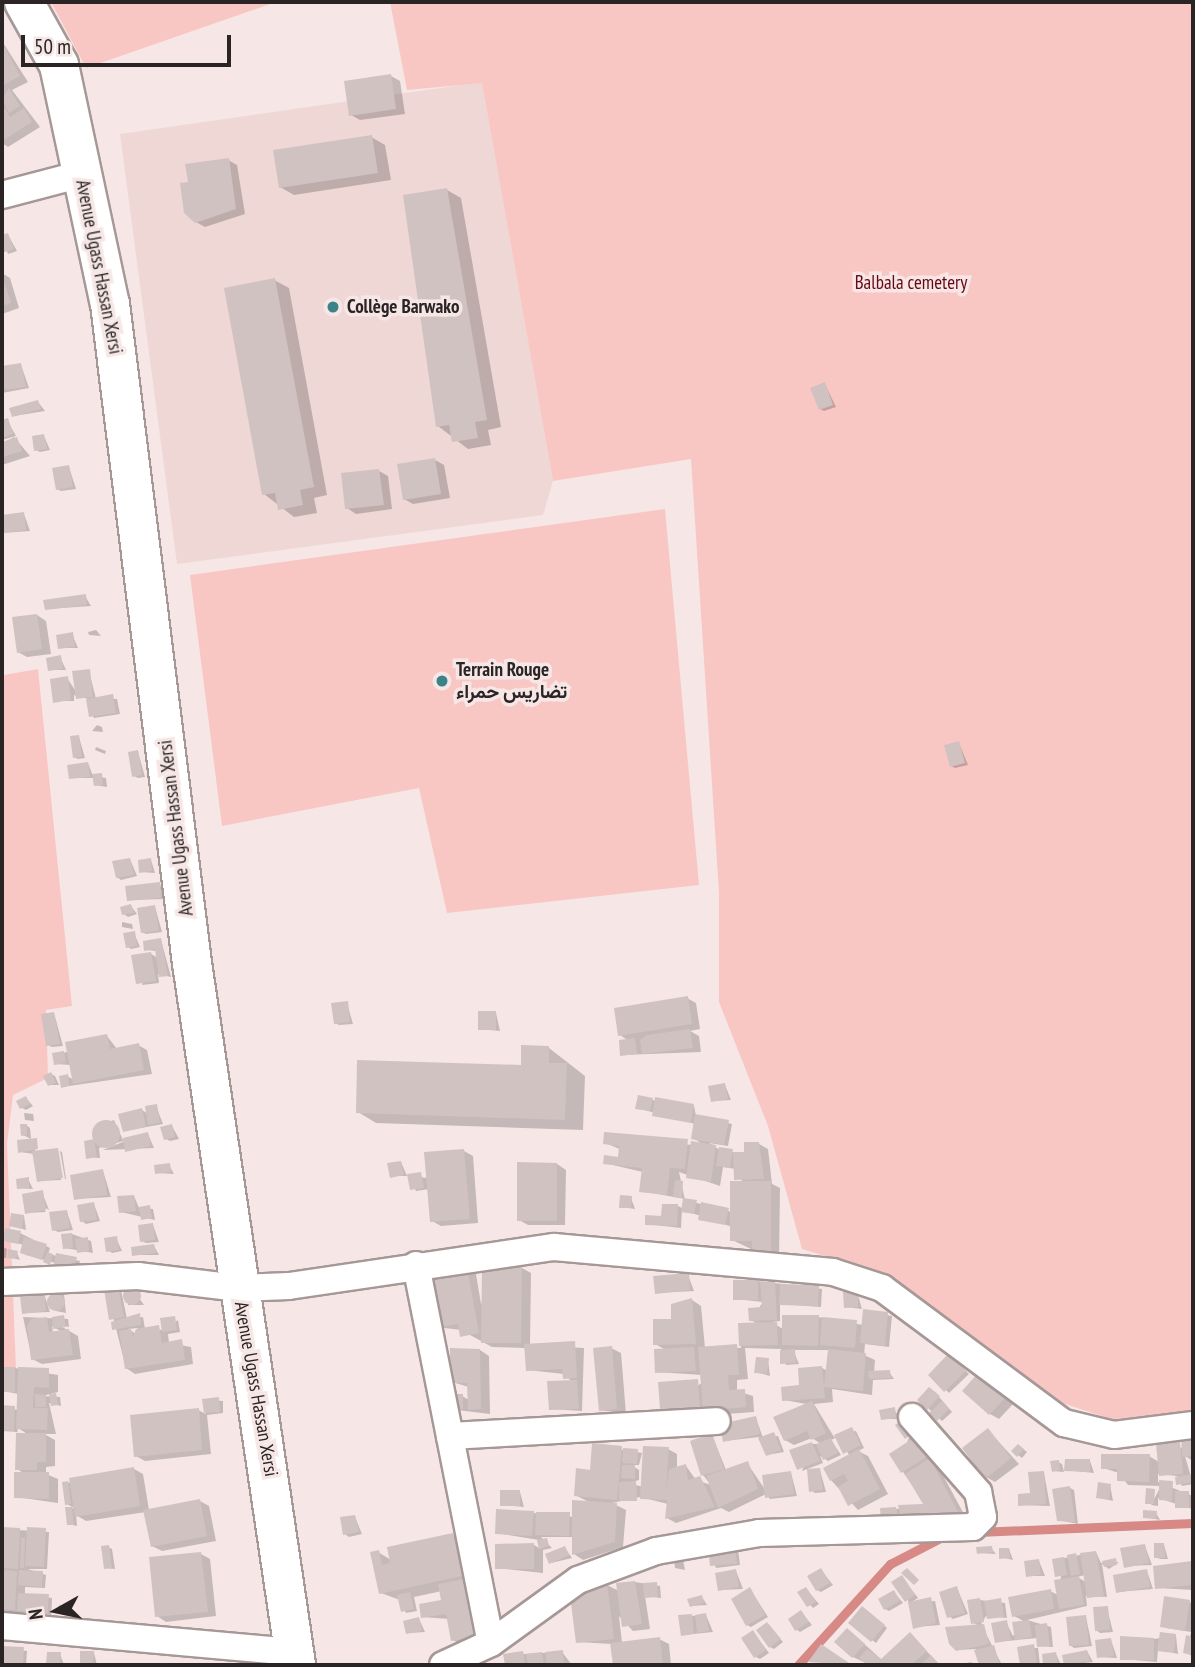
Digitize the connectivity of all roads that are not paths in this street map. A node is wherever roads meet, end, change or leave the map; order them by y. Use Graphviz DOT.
graph roads {
  1 [pos="24,2"];
  2 [pos="82,174"];
  3 [pos="2,195"];
  4 [pos="416,1265"];
  5 [pos="2,1282"];
  6 [pos="239,1288"];
  7 [pos="912,1417"];
  8 [pos="717,1421"];
  9 [pos="1193,1425"];
  10 [pos="450,1436"];
  11 [pos="2,1626"];
  12 [pos="491,1643"];
  13 [pos="295,1659"];
  14 [pos="443,1665"];
  1 -- 2 [label="main road, Avenue Ugass Hassan Xersi"];
  2 -- 3 [label="street"];
  2 -- 6 [label="main road, Avenue Ugass Hassan Xersi"];
  4 -- 6 [label="street"];
  4 -- 9 [label="street"];
  4 -- 10 [label="street"];
  5 -- 6 [label="street"];
  6 -- 13 [label="main road, Avenue Ugass Hassan Xersi"];
  7 -- 12 [label="street"];
  8 -- 10 [label="street"];
  10 -- 12 [label="street"];
  11 -- 13 [label="street"];
  12 -- 14 [label="street"];
}
